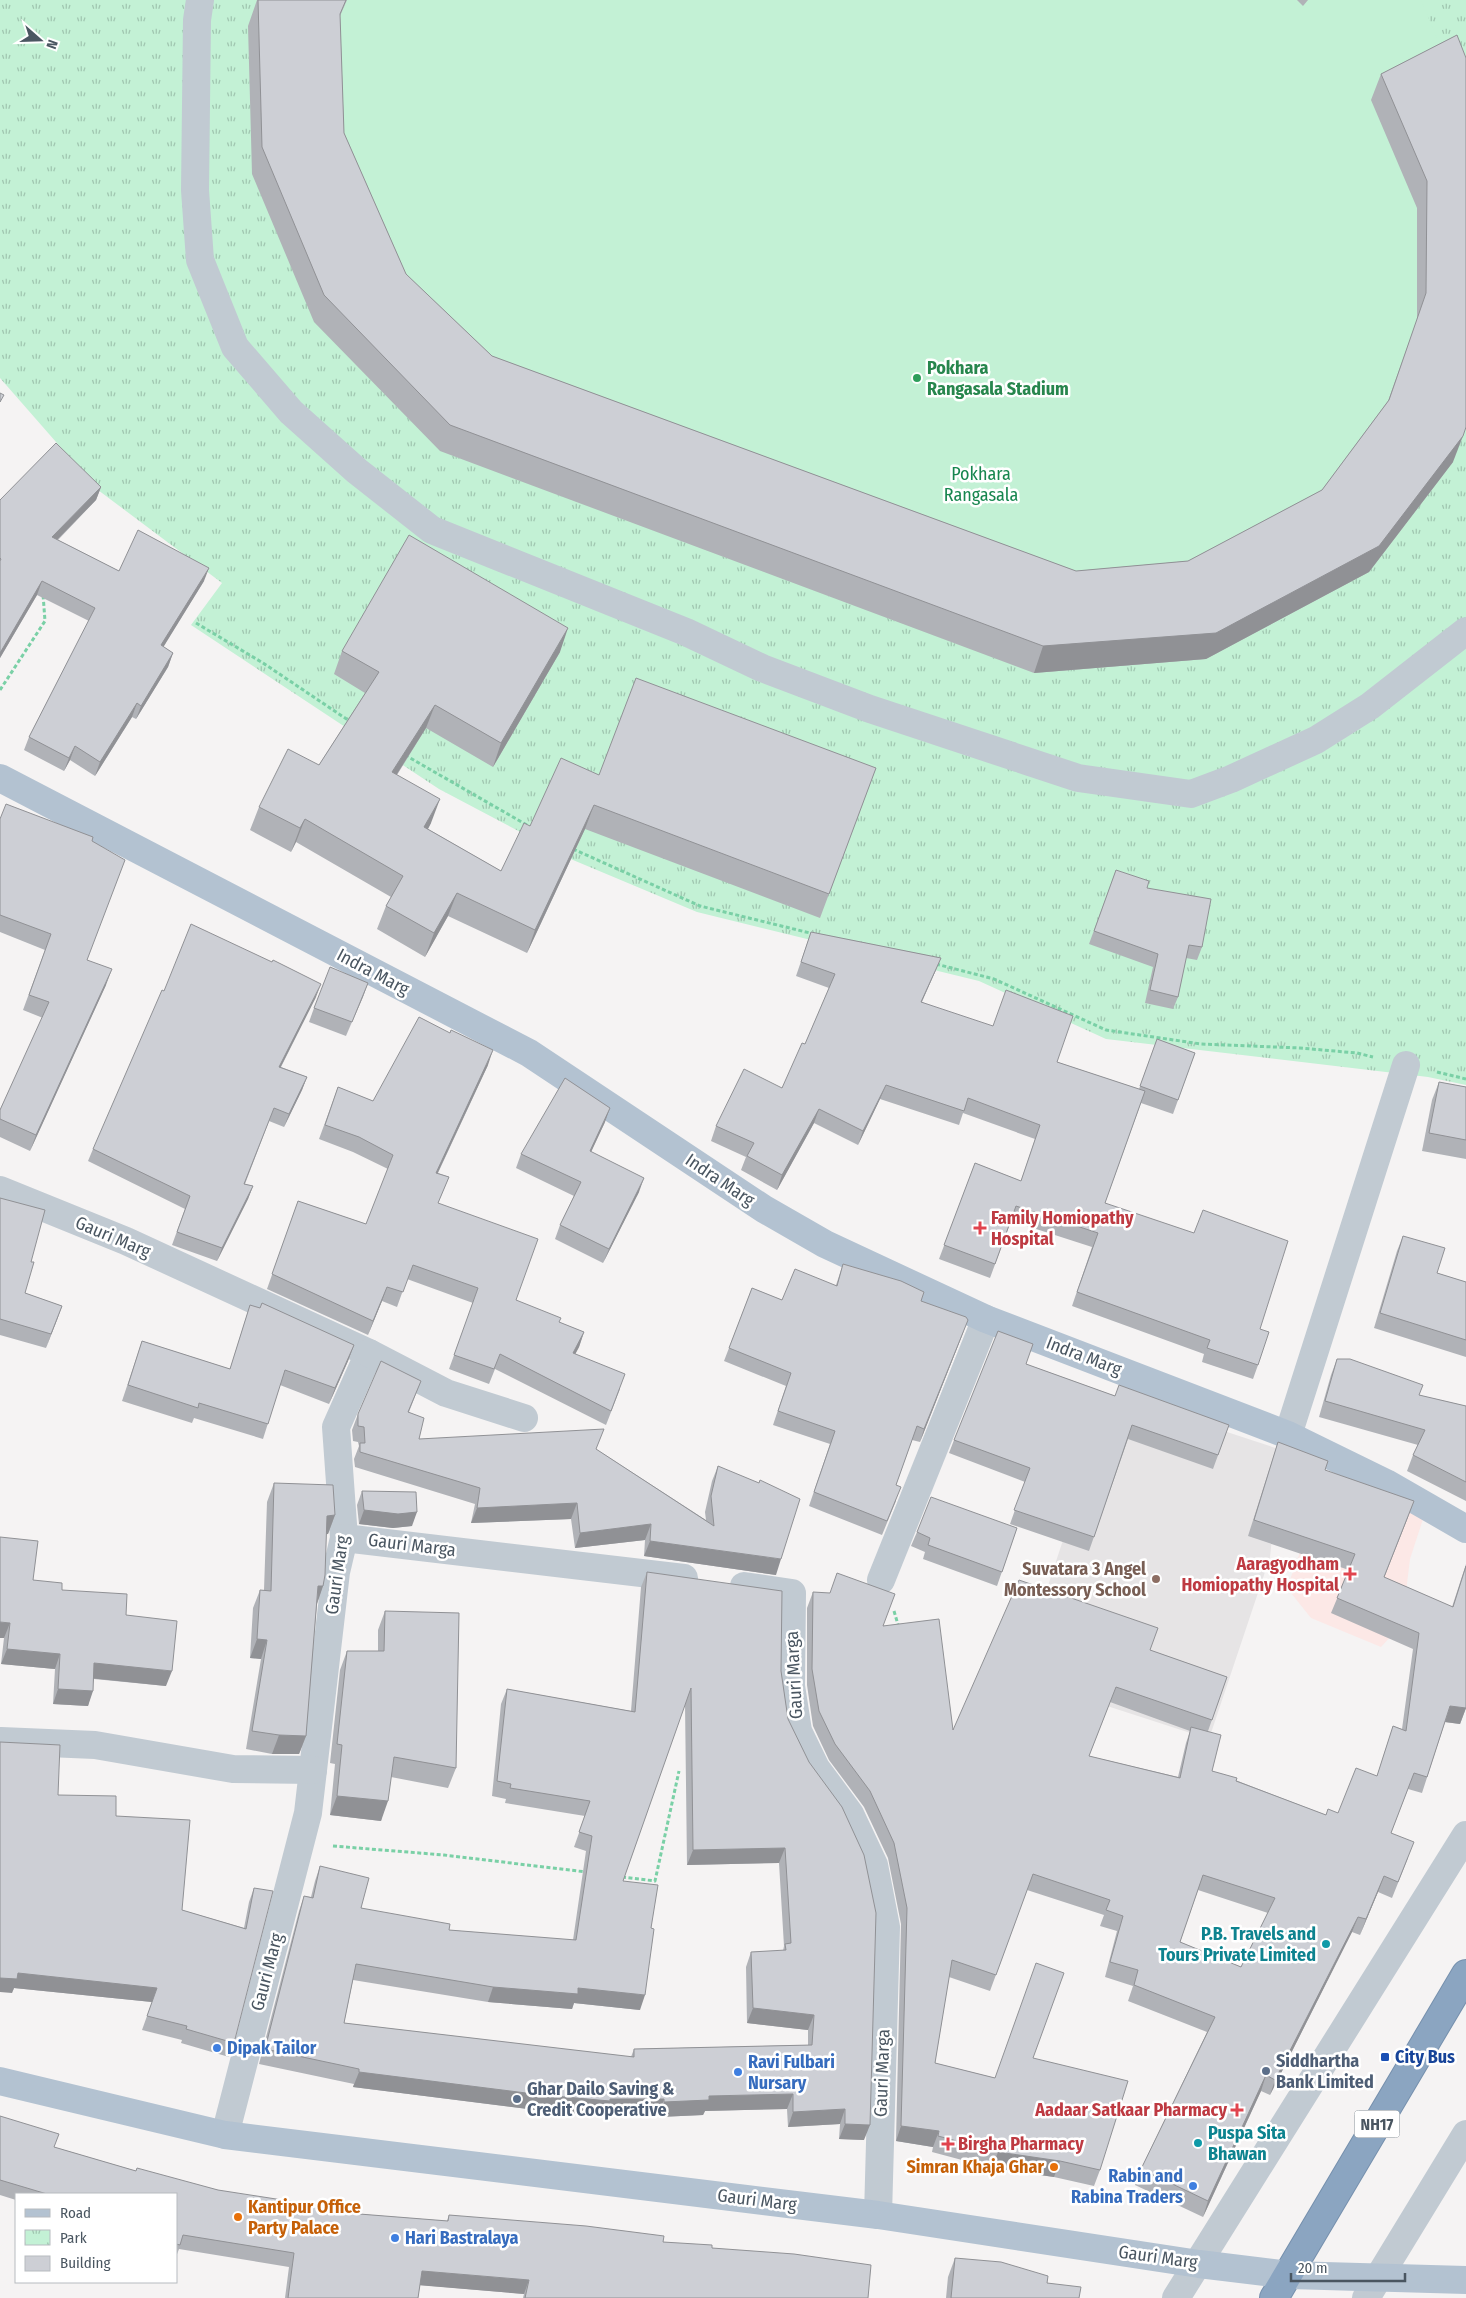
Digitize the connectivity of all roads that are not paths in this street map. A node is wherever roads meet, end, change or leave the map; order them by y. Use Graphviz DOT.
graph roads {
  1 [pos="200,0"];
  2 [pos="1466,631"];
  3 [pos="0,778"];
  4 [pos="1406,1065"];
  5 [pos="0,1190"];
  6 [pos="986,1319"];
  7 [pos="369,1353"];
  8 [pos="524,1418"];
  9 [pos="1288,1435"];
  10 [pos="1466,1529"];
  11 [pos="344,1538"];
  12 [pos="881,1580"];
  13 [pos="1,1741"];
  14 [pos="313,1770"];
  15 [pos="1466,1835"];
  16 [pos="1466,1974"];
  17 [pos="0,2080"];
  18 [pos="225,2134"];
  19 [pos="1466,2134"];
  20 [pos="878,2216"];
  21 [pos="1199,2264"];
  22 [pos="1289,2275"];
  23 [pos="1466,2280"];
  24 [pos="1372,2287"];
  25 [pos="1176,2298"];
  26 [pos="1274,2298"];
  1 -- 2 [label="street"];
  3 -- 6 [label="main road, Indra Marg"];
  4 -- 9 [label="street"];
  5 -- 7 [label="street, Gauri Marg"];
  6 -- 9 [label="main road, Indra Marg"];
  6 -- 12 [label="street"];
  7 -- 8 [label="street"];
  7 -- 11 [label="street, Gauri Marg"];
  9 -- 10 [label="main road, Indra Marg"];
  11 -- 14 [label="street, Gauri Marg"];
  11 -- 20 [label="street, Gauri Marga"];
  13 -- 14 [label="street"];
  14 -- 18 [label="street, Gauri Marg"];
  15 -- 21 [label="street"];
  16 -- 22 [label="highway, NH17"];
  17 -- 18 [label="main road, Gauri Marg"];
  18 -- 20 [label="main road, Gauri Marg"];
  19 -- 24 [label="street"];
  20 -- 21 [label="main road, Gauri Marg"];
  21 -- 22 [label="main road, Gauri Marg"];
  21 -- 25 [label="street"];
  22 -- 24 [label="main road, Gauri Marg"];
  22 -- 26 [label="highway, NH17"];
  23 -- 24 [label="main road, Gauri Marg"];
}
